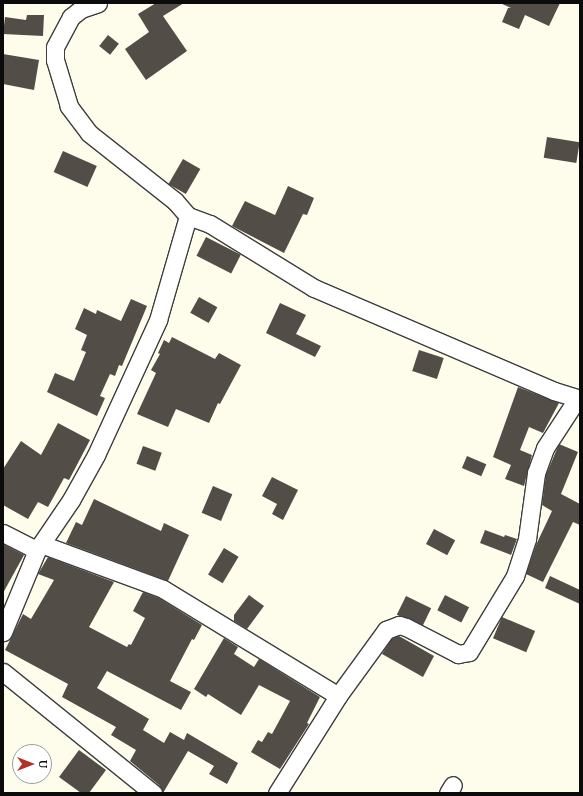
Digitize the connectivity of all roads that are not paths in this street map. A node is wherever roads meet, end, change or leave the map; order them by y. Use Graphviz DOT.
graph roads {
  1 [pos="98,3"];
  2 [pos="188,216"];
  3 [pos="578,399"];
  4 [pos="3,534"];
  5 [pos="39,547"];
  6 [pos="3,632"];
  7 [pos="3,672"];
  8 [pos="338,696"];
  9 [pos="153,793"];
  10 [pos="277,793"];
  1 -- 2 [label="street"];
  2 -- 3 [label="street"];
  2 -- 5 [label="street"];
  3 -- 8 [label="street"];
  4 -- 5 [label="street"];
  5 -- 6 [label="street"];
  5 -- 8 [label="street"];
  7 -- 9 [label="street"];
  8 -- 10 [label="street"];
}
